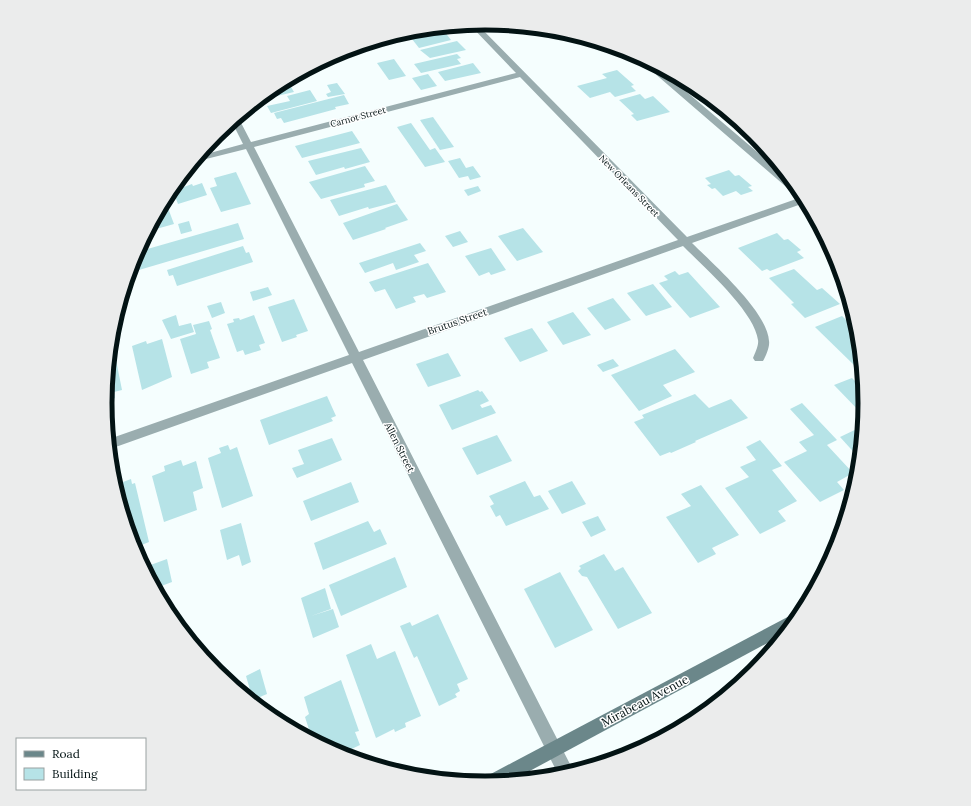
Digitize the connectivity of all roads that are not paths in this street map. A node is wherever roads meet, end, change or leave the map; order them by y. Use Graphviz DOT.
graph roads {
  1 [pos="479,30"];
  2 [pos="660,73"];
  3 [pos="521,74"];
  4 [pos="238,125"];
  5 [pos="248,146"];
  6 [pos="205,157"];
  7 [pos="786,182"];
  8 [pos="799,201"];
  9 [pos="683,241"];
  10 [pos="355,357"];
  11 [pos="759,358"];
  12 [pos="115,442"];
  13 [pos="783,628"];
  14 [pos="553,750"];
  15 [pos="563,768"];
  16 [pos="506,775"];
  1 -- 3 [label="street, New Orleans Street"];
  2 -- 7 [label="street"];
  3 -- 5 [label="street, Carnot Street"];
  3 -- 9 [label="street, New Orleans Street"];
  4 -- 5 [label="street, Allen Street"];
  5 -- 6 [label="street, Carnot Street"];
  5 -- 10 [label="street, Allen Street"];
  8 -- 9 [label="street, Brutus Street"];
  9 -- 10 [label="street, Brutus Street"];
  9 -- 11 [label="street, New Orleans Street"];
  10 -- 12 [label="street, Brutus Street"];
  10 -- 14 [label="street, Allen Street"];
  13 -- 14 [label="street, Mirabeau Avenue"];
  14 -- 15 [label="street, Allen Street"];
  14 -- 16 [label="street, Mirabeau Avenue"];
}
